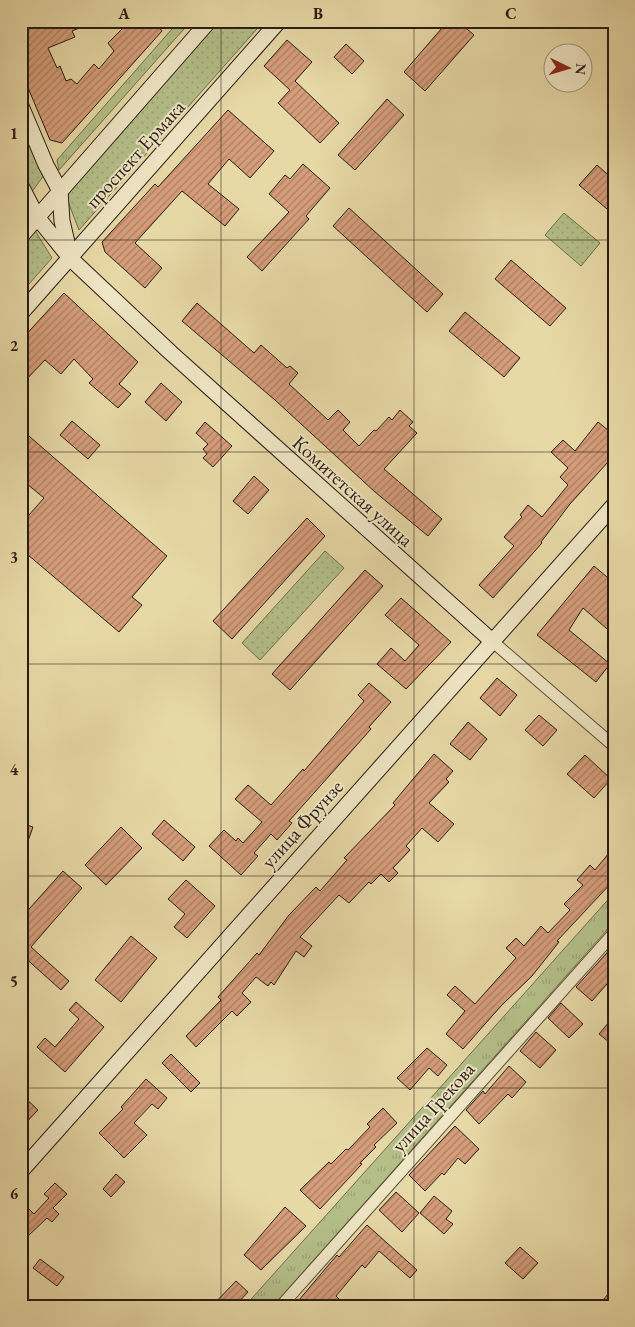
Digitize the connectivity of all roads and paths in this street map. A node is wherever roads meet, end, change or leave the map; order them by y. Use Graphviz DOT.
graph roads {
  1 [pos="209,21"];
  2 [pos="279,21"];
  3 [pos="21,106"];
  4 [pos="21,186"];
  5 [pos="60,191"];
  6 [pos="37,217"];
  7 [pos="21,236"];
  8 [pos="71,259"];
  9 [pos="21,313"];
  10 [pos="614,505"];
  11 [pos="492,642"];
  12 [pos="614,746"];
  13 [pos="614,933"];
  14 [pos="21,1171"];
  15 [pos="281,1306"];
  1 -- 5 [label="street, проспект Ермака"];
  2 -- 8 [label="street, проспект Ермака"];
  3 -- 5 [label="street"];
  4 -- 6 [label="street, Комитетская улица"];
  5 -- 6 [label="street, проспект Ермака"];
  5 -- 8 [label="street"];
  6 -- 7 [label="street, проспект Ермака"];
  6 -- 8 [label="street, Комитетская улица"];
  8 -- 9 [label="street, проспект Ермака"];
  8 -- 11 [label="street, Комитетская улица"];
  10 -- 11 [label="street, улица Фрунзе"];
  11 -- 12 [label="street, Комитетская улица"];
  11 -- 14 [label="street, улица Фрунзе"];
  13 -- 15 [label="street, улица Грекова"];
}
